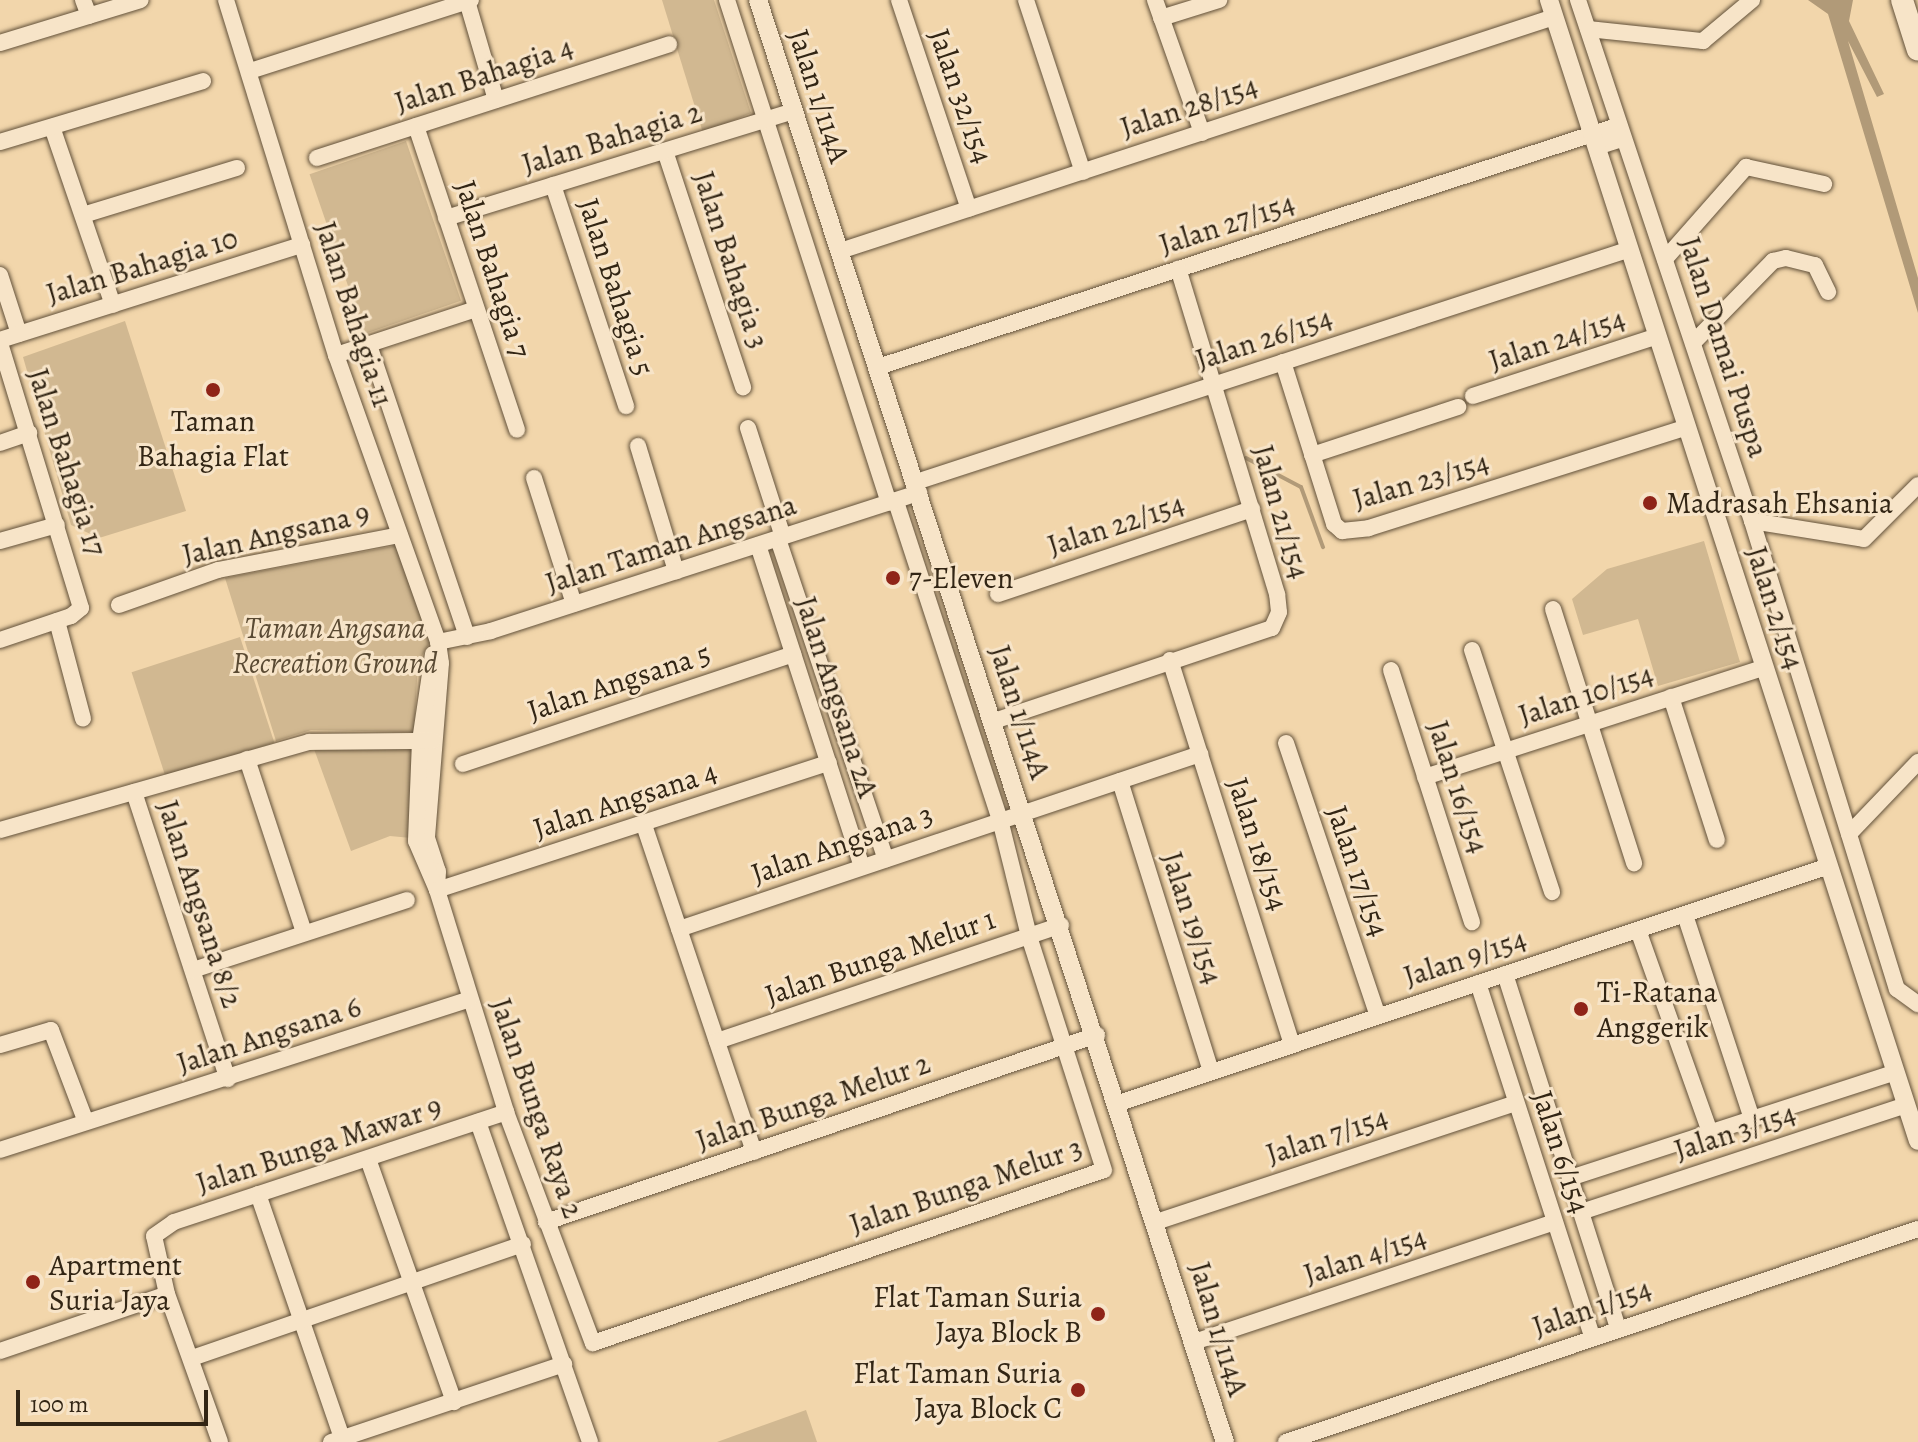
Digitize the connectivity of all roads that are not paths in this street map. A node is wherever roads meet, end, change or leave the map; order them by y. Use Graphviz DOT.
graph roads {
  1 [pos="141,0"];
  2 [pos="226,0"];
  3 [pos="469,0"];
  4 [pos="727,0"];
  5 [pos="758,0"];
  6 [pos="899,0"];
  7 [pos="1026,0"];
  8 [pos="1155,0"];
  9 [pos="1219,0"];
  10 [pos="1578,0"];
  11 [pos="1752,0"];
  12 [pos="1902,0"];
  13 [pos="86,8"];
  14 [pos="1552,8"];
  15 [pos="1161,18"];
  16 [pos="1588,29"];
  17 [pos="1916,37"];
  18 [pos="0,43"];
  19 [pos="669,44"];
  20 [pos="250,71"];
  21 [pos="203,81"];
  22 [pos="496,100"];
  23 [pos="794,111"];
  24 [pos="765,120"];
  25 [pos="416,126"];
  26 [pos="52,127"];
  27 [pos="1622,131"];
  28 [pos="1202,133"];
  29 [pos="1594,141"];
  30 [pos="0,142"];
  31 [pos="665,151"];
  32 [pos="317,158"];
  33 [pos="237,168"];
  34 [pos="1083,172"];
  35 [pos="1824,184"];
  36 [pos="553,185"];
  37 [pos="969,209"];
  38 [pos="83,215"];
  39 [pos="446,218"];
  40 [pos="302,245"];
  41 [pos="1630,249"];
  42 [pos="840,251"];
  43 [pos="1665,259"];
  44 [pos="1178,269"];
  45 [pos="0,275"];
  46 [pos="1828,292"];
  47 [pos="113,305"];
  48 [pos="476,309"];
  49 [pos="19,334"];
  50 [pos="1658,336"];
  51 [pos="0,342"];
  52 [pos="1693,343"];
  53 [pos="369,345"];
  54 [pos="336,355"];
  55 [pos="1283,362"];
  56 [pos="878,367"];
  57 [pos="1213,385"];
  58 [pos="743,387"];
  59 [pos="1473,396"];
  60 [pos="626,406"];
  61 [pos="1458,407"];
  62 [pos="1687,427"];
  63 [pos="748,428"];
  64 [pos="517,430"];
  65 [pos="29,433"];
  66 [pos="0,443"];
  67 [pos="638,446"];
  68 [pos="1312,455"];
  69 [pos="534,478"];
  70 [pos="1918,485"];
  71 [pos="918,488"];
  72 [pos="892,502"];
  73 [pos="1252,509"];
  74 [pos="1752,521"];
  75 [pos="57,525"];
  76 [pos="400,535"];
  77 [pos="780,538"];
  78 [pos="0,541"];
  79 [pos="758,545"];
  80 [pos="676,571"];
  81 [pos="998,594"];
  82 [pos="574,604"];
  83 [pos="119,605"];
  84 [pos="1553,609"];
  85 [pos="57,621"];
  86 [pos="467,637"];
  87 [pos="0,640"];
  88 [pos="438,642"];
  89 [pos="1472,650"];
  90 [pos="793,654"];
  91 [pos="1170,660"];
  92 [pos="1765,667"];
  93 [pos="1391,670"];
  94 [pos="1671,697"];
  95 [pos="83,719"];
  96 [pos="994,721"];
  97 [pos="1589,724"];
  98 [pos="426,741"];
  99 [pos="1286,743"];
  100 [pos="1506,751"];
  101 [pos="1200,754"];
  102 [pos="247,759"];
  103 [pos="1918,762"];
  104 [pos="829,763"];
  105 [pos="463,764"];
  106 [pos="1425,777"];
  107 [pos="1120,781"];
  108 [pos="134,792"];
  109 [pos="1024,812"];
  110 [pos="1000,820"];
  111 [pos="644,825"];
  112 [pos="0,830"];
  113 [pos="1849,834"];
  114 [pos="1717,840"];
  115 [pos="886,859"];
  116 [pos="1634,863"];
  117 [pos="1829,866"];
  118 [pos="862,867"];
  119 [pos="437,890"];
  120 [pos="1552,892"];
  121 [pos="407,900"];
  122 [pos="1685,915"];
  123 [pos="1472,922"];
  124 [pos="1061,925"];
  125 [pos="679,929"];
  126 [pos="1638,930"];
  127 [pos="304,932"];
  128 [pos="1029,936"];
  129 [pos="193,970"];
  130 [pos="1505,974"];
  131 [pos="1478,983"];
  132 [pos="469,999"];
  133 [pos="1918,1004"];
  134 [pos="1378,1016"];
  135 [pos="1097,1035"];
  136 [pos="717,1041"];
  137 [pos="0,1045"];
  138 [pos="1292,1045"];
  139 [pos="1065,1046"];
  140 [pos="1211,1071"];
  141 [pos="1896,1072"];
  142 [pos="228,1079"];
  143 [pos="1119,1103"];
  144 [pos="1516,1103"];
  145 [pos="1906,1105"];
  146 [pos="506,1112"];
  147 [pos="1752,1119"];
  148 [pos="86,1122"];
  149 [pos="478,1122"];
  150 [pos="1710,1132"];
  151 [pos="1918,1141"];
  152 [pos="0,1150"];
  153 [pos="754,1152"];
  154 [pos="368,1159"];
  155 [pos="1570,1178"];
  156 [pos="258,1194"];
  157 [pos="1581,1212"];
  158 [pos="546,1222"];
  159 [pos="1156,1222"];
  160 [pos="1554,1222"];
  161 [pos="1918,1229"];
  162 [pos="523,1244"];
  163 [pos="413,1283"];
  164 [pos="167,1294"];
  165 [pos="300,1322"];
  166 [pos="1618,1329"];
  167 [pos="1592,1337"];
  168 [pos="1194,1342"];
  169 [pos="593,1343"];
  170 [pos="0,1351"];
  171 [pos="192,1358"];
  172 [pos="564,1364"];
  173 [pos="454,1402"];
  174 [pos="337,1440"];
  175 [pos="220,1442"];
  176 [pos="590,1442"];
  177 [pos="1225,1442"];
  178 [pos="1286,1442"];
  1 -- 13 [label="street"];
  2 -- 20 [label="street, Jalan Bahagia 11"];
  3 -- 20 [label="street"];
  3 -- 22 [label="street"];
  4 -- 24 [label="street, Jalan Bunga Melur 3"];
  5 -- 23 [label="street, Jalan 1/114A"];
  6 -- 37 [label="street, Jalan 32/154"];
  7 -- 34 [label="street"];
  8 -- 15 [label="street"];
  9 -- 15 [label="street"];
  10 -- 16 [label="street, Jalan Damai Puspa"];
  11 -- 16 [label="street"];
  12 -- 17 [label="main road"];
  13 -- 18 [label="street"];
  14 -- 28 [label="street, Jalan 28/154"];
  14 -- 29 [label="street, Jalan 2/154"];
  15 -- 28 [label="street"];
  16 -- 27 [label="street, Jalan Damai Puspa"];
  19 -- 22 [label="street, Jalan Bahagia 4"];
  20 -- 40 [label="street, Jalan Bahagia 11"];
  21 -- 26 [label="street"];
  22 -- 25 [label="street, Jalan Bahagia 4"];
  23 -- 24 [label="street, Jalan Bahagia 2"];
  23 -- 42 [label="street, Jalan 1/114A"];
  24 -- 31 [label="street, Jalan Bahagia 2"];
  24 -- 72 [label="street, Jalan Bunga Melur 3"];
  25 -- 32 [label="street, Jalan Bahagia 4"];
  25 -- 39 [label="street, Jalan Bahagia 7"];
  26 -- 30 [label="street"];
  26 -- 38 [label="street"];
  27 -- 29 [label="street, Jalan 27/154"];
  27 -- 43 [label="street, Jalan Damai Puspa"];
  28 -- 34 [label="street, Jalan 28/154"];
  29 -- 41 [label="street, Jalan 2/154"];
  29 -- 44 [label="street, Jalan 27/154"];
  31 -- 36 [label="street, Jalan Bahagia 2"];
  31 -- 58 [label="street, Jalan Bahagia 3"];
  33 -- 38 [label="street"];
  34 -- 37 [label="street, Jalan 28/154"];
  35 -- 43 [label="street"];
  36 -- 39 [label="street, Jalan Bahagia 2"];
  36 -- 60 [label="street, Jalan Bahagia 5"];
  37 -- 42 [label="street, Jalan 28/154"];
  38 -- 47 [label="street"];
  39 -- 48 [label="street, Jalan Bahagia 7"];
  40 -- 47 [label="street, Jalan Bahagia 10"];
  40 -- 54 [label="street, Jalan Bahagia 11"];
  41 -- 50 [label="street, Jalan 2/154"];
  41 -- 55 [label="street, Jalan 26/154"];
  42 -- 56 [label="street, Jalan 1/114A"];
  43 -- 52 [label="street, Jalan Damai Puspa"];
  44 -- 56 [label="street, Jalan 27/154"];
  44 -- 57 [label="street, Jalan 21/154"];
  45 -- 49 [label="street"];
  46 -- 52 [label="street"];
  47 -- 49 [label="street, Jalan Bahagia 10"];
  48 -- 53 [label="street"];
  48 -- 64 [label="street, Jalan Bahagia 7"];
  49 -- 51 [label="street, Jalan Bahagia 10"];
  50 -- 59 [label="street, Jalan 24/154"];
  50 -- 62 [label="street, Jalan 2/154"];
  51 -- 65 [label="street, Jalan Bahagia 17"];
  52 -- 74 [label="street, Jalan Damai Puspa"];
  53 -- 54 [label="street"];
  53 -- 86 [label="street"];
  54 -- 76 [label="street, Jalan Bahagia 11"];
  55 -- 57 [label="street, Jalan 26/154"];
  55 -- 68 [label="street, Jalan 23/154"];
  56 -- 71 [label="street, Jalan 1/114A"];
  57 -- 71 [label="street, Jalan 26/154"];
  57 -- 73 [label="street, Jalan 21/154"];
  61 -- 68 [label="street"];
  62 -- 68 [label="street, Jalan 23/154"];
  62 -- 92 [label="street, Jalan 2/154"];
  63 -- 77 [label="street"];
  65 -- 66 [label="street"];
  65 -- 75 [label="street, Jalan Bahagia 17"];
  67 -- 80 [label="street"];
  69 -- 82 [label="street"];
  70 -- 74 [label="street"];
  71 -- 72 [label="street, Jalan Taman Angsana"];
  71 -- 96 [label="street, Jalan 1/114A"];
  72 -- 77 [label="street, Jalan Taman Angsana"];
  72 -- 110 [label="street, Jalan Bunga Melur 3"];
  73 -- 81 [label="street, Jalan 22/154"];
  73 -- 91 [label="street, Jalan 21/154"];
  74 -- 113 [label="street, Jalan Damai Puspa"];
  75 -- 78 [label="street"];
  75 -- 85 [label="street, Jalan Bahagia 17"];
  76 -- 83 [label="street, Jalan Angsana 9"];
  76 -- 88 [label="street, Jalan Bahagia 11"];
  77 -- 79 [label="street, Jalan Taman Angsana"];
  77 -- 115 [label="street"];
  79 -- 80 [label="street, Jalan Taman Angsana"];
  79 -- 90 [label="street, Jalan Angsana 2A"];
  80 -- 82 [label="street, Jalan Taman Angsana"];
  82 -- 86 [label="street, Jalan Taman Angsana"];
  84 -- 97 [label="street"];
  85 -- 87 [label="street"];
  85 -- 95 [label="street"];
  86 -- 88 [label="street, Jalan Taman Angsana"];
  88 -- 98 [label="street, Jalan Bunga Raya 2"];
  89 -- 100 [label="street"];
  90 -- 104 [label="street, Jalan Angsana 2A"];
  90 -- 105 [label="street, Jalan Angsana 5"];
  91 -- 96 [label="street, Jalan 21/154"];
  91 -- 101 [label="street, Jalan 18/154"];
  92 -- 94 [label="street, Jalan 10/154"];
  92 -- 117 [label="street, Jalan 2/154"];
  93 -- 106 [label="street, Jalan 16/154"];
  94 -- 97 [label="street, Jalan 10/154"];
  94 -- 114 [label="street"];
  96 -- 109 [label="street, Jalan 1/114A"];
  97 -- 100 [label="street, Jalan 10/154"];
  97 -- 116 [label="street"];
  98 -- 102 [label="street"];
  98 -- 119 [label="street, Jalan Bunga Raya 2"];
  99 -- 134 [label="street, Jalan 17/154"];
  100 -- 106 [label="street, Jalan 10/154"];
  100 -- 120 [label="street"];
  101 -- 107 [label="street, Jalan Angsana 3"];
  101 -- 138 [label="street, Jalan 18/154"];
  102 -- 108 [label="street"];
  102 -- 127 [label="street"];
  103 -- 113 [label="street"];
  104 -- 111 [label="street, Jalan Angsana 4"];
  104 -- 118 [label="street, Jalan Angsana 2A"];
  106 -- 123 [label="street, Jalan 16/154"];
  107 -- 109 [label="street, Jalan Angsana 3"];
  107 -- 140 [label="street, Jalan 19/154"];
  108 -- 112 [label="street"];
  108 -- 129 [label="street, Jalan Angsana 8/2"];
  109 -- 110 [label="street, Jalan Angsana 3"];
  109 -- 124 [label="street, Jalan 1/114A"];
  110 -- 115 [label="street, Jalan Angsana 3"];
  110 -- 128 [label="street, Jalan Bunga Melur 3"];
  111 -- 119 [label="street, Jalan Angsana 4"];
  111 -- 125 [label="street"];
  113 -- 133 [label="street, Jalan Damai Puspa"];
  115 -- 118 [label="street, Jalan Angsana 3"];
  117 -- 122 [label="street, Jalan 9/154"];
  117 -- 141 [label="street, Jalan 2/154"];
  118 -- 125 [label="street, Jalan Angsana 3"];
  119 -- 132 [label="street, Jalan Bunga Raya 2"];
  121 -- 127 [label="street"];
  122 -- 126 [label="street, Jalan 9/154"];
  122 -- 147 [label="street"];
  124 -- 128 [label="street, Jalan Bunga Melur 1"];
  124 -- 135 [label="street, Jalan 1/114A"];
  125 -- 136 [label="street"];
  126 -- 130 [label="street, Jalan 9/154"];
  126 -- 150 [label="street"];
  127 -- 129 [label="street"];
  128 -- 136 [label="street, Jalan Bunga Melur 1"];
  128 -- 139 [label="street, Jalan Bunga Melur 3"];
  129 -- 142 [label="street, Jalan Angsana 8/2"];
  130 -- 131 [label="street, Jalan 9/154"];
  130 -- 155 [label="street"];
  131 -- 134 [label="street, Jalan 9/154"];
  131 -- 144 [label="street, Jalan 6/154"];
  132 -- 142 [label="street, Jalan Angsana 6"];
  132 -- 146 [label="street, Jalan Bunga Raya 2"];
  134 -- 138 [label="street, Jalan 9/154"];
  135 -- 139 [label="street, Jalan Bunga Melur 2"];
  135 -- 143 [label="street, Jalan 1/114A"];
  136 -- 153 [label="street"];
  137 -- 148 [label="street"];
  138 -- 140 [label="street, Jalan 9/154"];
  139 -- 153 [label="street, Jalan Bunga Melur 2"];
  139 -- 169 [label="street, Jalan Bunga Melur 3"];
  140 -- 143 [label="street, Jalan 9/154"];
  141 -- 145 [label="street, Jalan 2/154"];
  141 -- 147 [label="street, Jalan 3/154"];
  142 -- 148 [label="street, Jalan Angsana 6"];
  143 -- 159 [label="street, Jalan 1/114A"];
  144 -- 159 [label="street, Jalan 7/154"];
  144 -- 160 [label="street, Jalan 6/154"];
  145 -- 151 [label="street, Jalan 2/154"];
  145 -- 157 [label="street, Jalan 3/154"];
  146 -- 149 [label="street, Jalan Bunga Mawar 9"];
  146 -- 158 [label="street, Jalan Bunga Raya 2"];
  147 -- 150 [label="street, Jalan 3/154"];
  148 -- 152 [label="street, Jalan Angsana 6"];
  149 -- 154 [label="street, Jalan Bunga Mawar 9"];
  149 -- 162 [label="street"];
  150 -- 155 [label="street, Jalan 3/154"];
  153 -- 158 [label="street, Jalan Bunga Melur 2"];
  154 -- 156 [label="street, Jalan Bunga Mawar 9"];
  154 -- 163 [label="street"];
  155 -- 157 [label="street"];
  156 -- 164 [label="street, Jalan Bunga Mawar 9"];
  156 -- 165 [label="street"];
  157 -- 166 [label="street"];
  158 -- 169 [label="street, Jalan Bunga Raya 2"];
  159 -- 168 [label="street, Jalan 1/114A"];
  160 -- 167 [label="street, Jalan 6/154"];
  160 -- 168 [label="street, Jalan 4/154"];
  161 -- 166 [label="street, Jalan 1/154"];
  162 -- 163 [label="street"];
  162 -- 172 [label="street"];
  163 -- 165 [label="street"];
  163 -- 173 [label="street"];
  164 -- 170 [label="street"];
  164 -- 171 [label="street"];
  165 -- 171 [label="street"];
  165 -- 174 [label="street"];
  166 -- 167 [label="street, Jalan 1/154"];
  167 -- 178 [label="street, Jalan 1/154"];
  168 -- 177 [label="street, Jalan 1/114A"];
  171 -- 175 [label="street"];
  172 -- 173 [label="street"];
  172 -- 176 [label="street"];
  173 -- 174 [label="street"];
}
